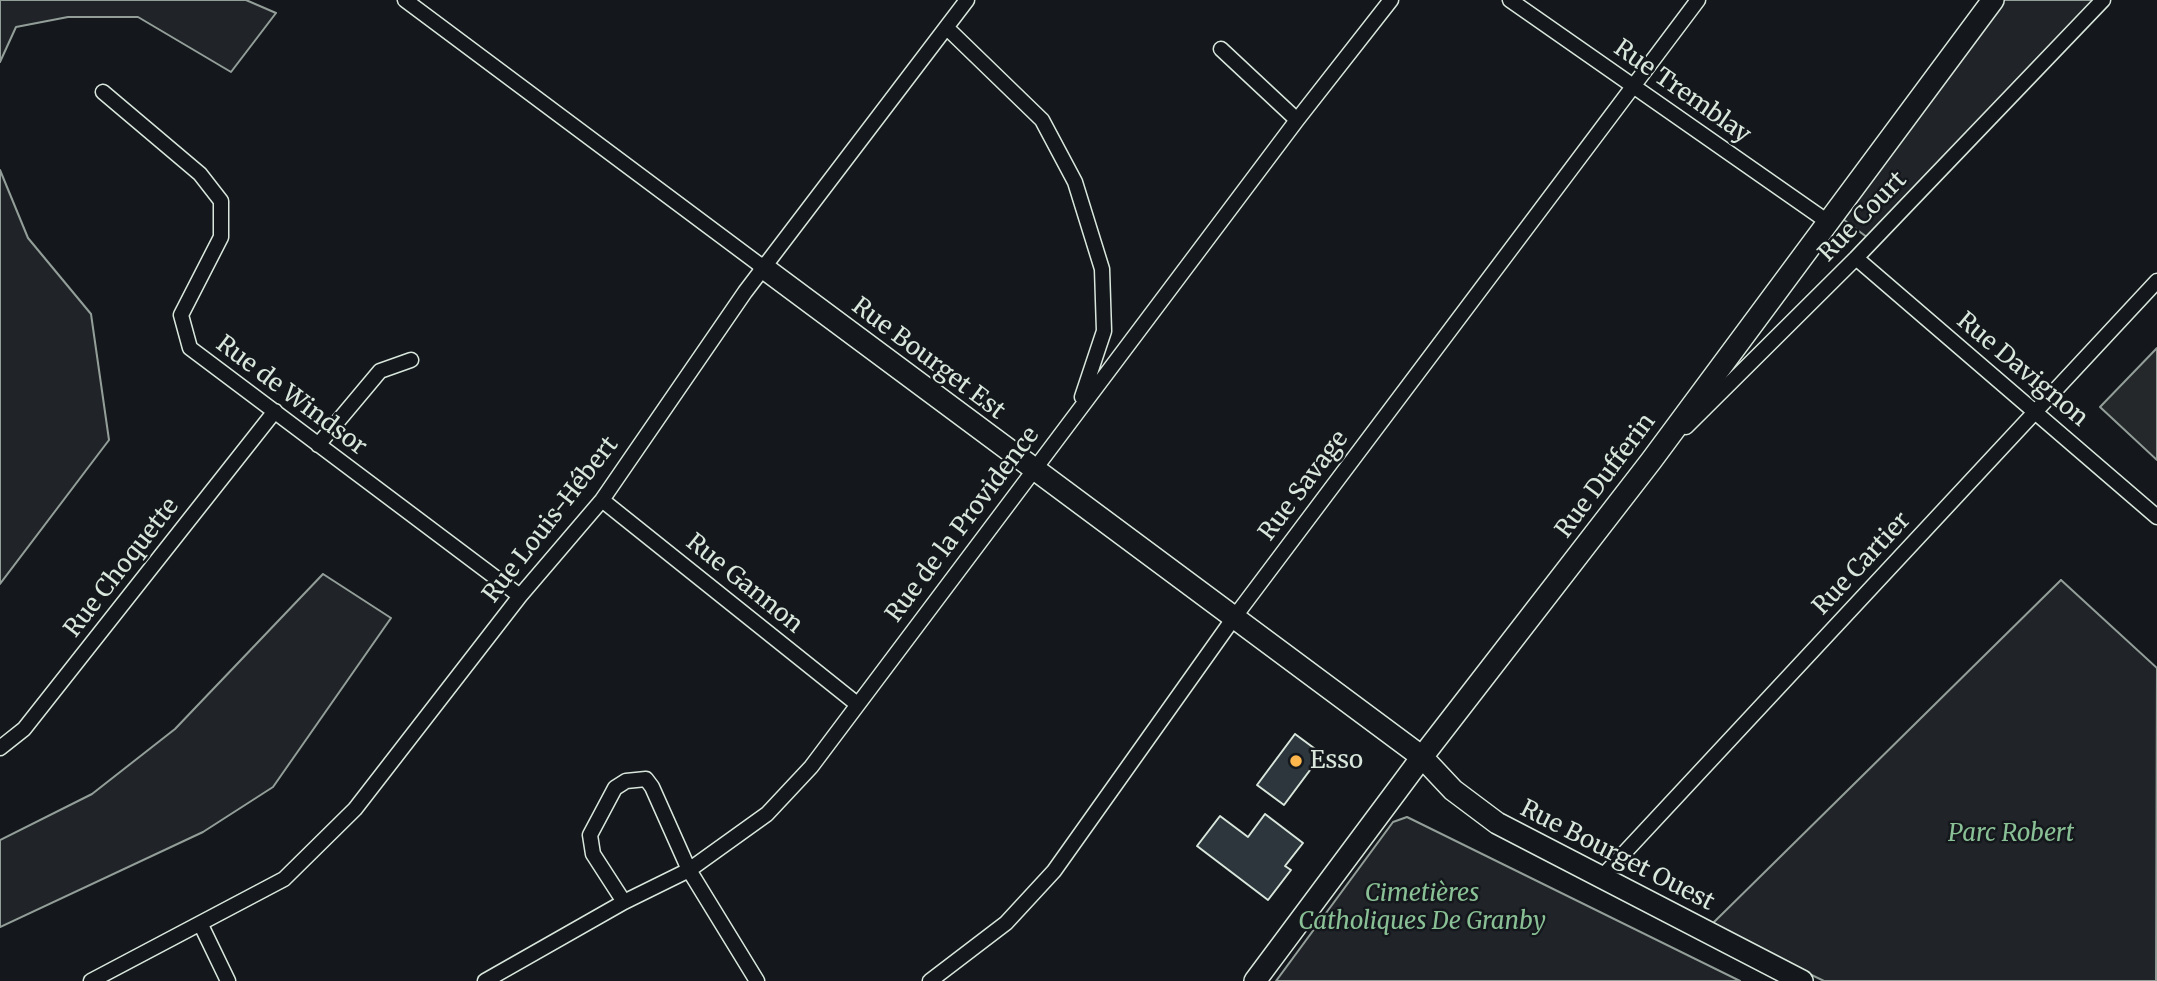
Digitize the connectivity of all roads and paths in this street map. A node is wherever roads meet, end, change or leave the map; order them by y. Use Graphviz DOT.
graph roads {
  1 [pos="405,0"];
  2 [pos="967,0"];
  3 [pos="1391,0"];
  4 [pos="1510,0"];
  5 [pos="1698,0"];
  6 [pos="1993,0"];
  7 [pos="2103,0"];
  8 [pos="947,28"];
  9 [pos="1221,49"];
  10 [pos="1633,86"];
  11 [pos="103,92"];
  12 [pos="1297,120"];
  13 [pos="1828,222"];
  14 [pos="1856,258"];
  15 [pos="764,268"];
  16 [pos="2157,281"];
  17 [pos="411,360"];
  18 [pos="1078,410"];
  19 [pos="275,411"];
  20 [pos="2036,411"];
  21 [pos="318,445"];
  22 [pos="1651,461"];
  23 [pos="1033,471"];
  24 [pos="602,500"];
  25 [pos="2157,517"];
  26 [pos="520,596"];
  27 [pos="1233,619"];
  28 [pos="857,704"];
  29 [pos="0,748"];
  30 [pos="1422,757"];
  31 [pos="690,870"];
  32 [pos="1600,879"];
  33 [pos="624,902"];
  34 [pos="201,925"];
  35 [pos="90,981"];
  36 [pos="228,981"];
  37 [pos="485,981"];
  38 [pos="757,981"];
  39 [pos="930,981"];
  40 [pos="1255,981"];
  41 [pos="1802,981"];
  1 -- 15 [label="street, Rue Bourget Est"];
  2 -- 8 [label="street, Rue Louis-Hébert"];
  3 -- 12 [label="street, Rue de la Providence"];
  4 -- 10 [label="street, Rue Tremblay"];
  5 -- 10 [label="street, Rue Savage"];
  6 -- 13 [label="street, Rue Dufferin"];
  7 -- 14 [label="street, Rue Court"];
  8 -- 15 [label="street, Rue Louis-Hébert"];
  8 -- 18 [label="street"];
  9 -- 12 [label="street"];
  10 -- 13 [label="street, Rue Tremblay"];
  10 -- 27 [label="street, Rue Savage"];
  11 -- 19 [label="street, Rue de Windsor"];
  12 -- 18 [label="street, Rue de la Providence"];
  13 -- 22 [label="street, Rue Dufferin"];
  14 -- 20 [label="street, Rue Davignon"];
  14 -- 22 [label="street, Rue Court"];
  15 -- 23 [label="street, Rue Bourget Est"];
  15 -- 24 [label="street, Rue Louis-Hébert"];
  16 -- 20 [label="street, Rue Cartier"];
  17 -- 21 [label="street"];
  18 -- 23 [label="street, Rue de la Providence"];
  19 -- 21 [label="street, Rue de Windsor"];
  19 -- 29 [label="street, Rue Choquette"];
  20 -- 25 [label="street, Rue Davignon"];
  20 -- 32 [label="street, Rue Cartier"];
  21 -- 26 [label="street, Rue de Windsor"];
  22 -- 30 [label="street, Rue Dufferin"];
  23 -- 27 [label="street, Rue Bourget Est"];
  23 -- 28 [label="street, Rue de la Providence"];
  24 -- 26 [label="street, Rue Louis-Hébert"];
  24 -- 28 [label="street, Rue Gannon"];
  26 -- 34 [label="street, Rue Louis-Hébert"];
  27 -- 30 [label="street, Rue Bourget Est"];
  27 -- 39 [label="street, Rue Savage"];
  28 -- 31 [label="street, Rue de la Providence"];
  30 -- 32 [label="street, Rue Bourget Ouest"];
  30 -- 40 [label="street, Rue Dufferin"];
  31 -- 33 [label="street, Rue de la Providence"];
  31 -- 33 [label="street"];
  31 -- 38 [label="street"];
  32 -- 41 [label="street, Rue Bourget Ouest"];
  33 -- 37 [label="street, Rue de la Providence"];
  34 -- 35 [label="street, Rue Louis-Hébert"];
  34 -- 36 [label="street"];
}
